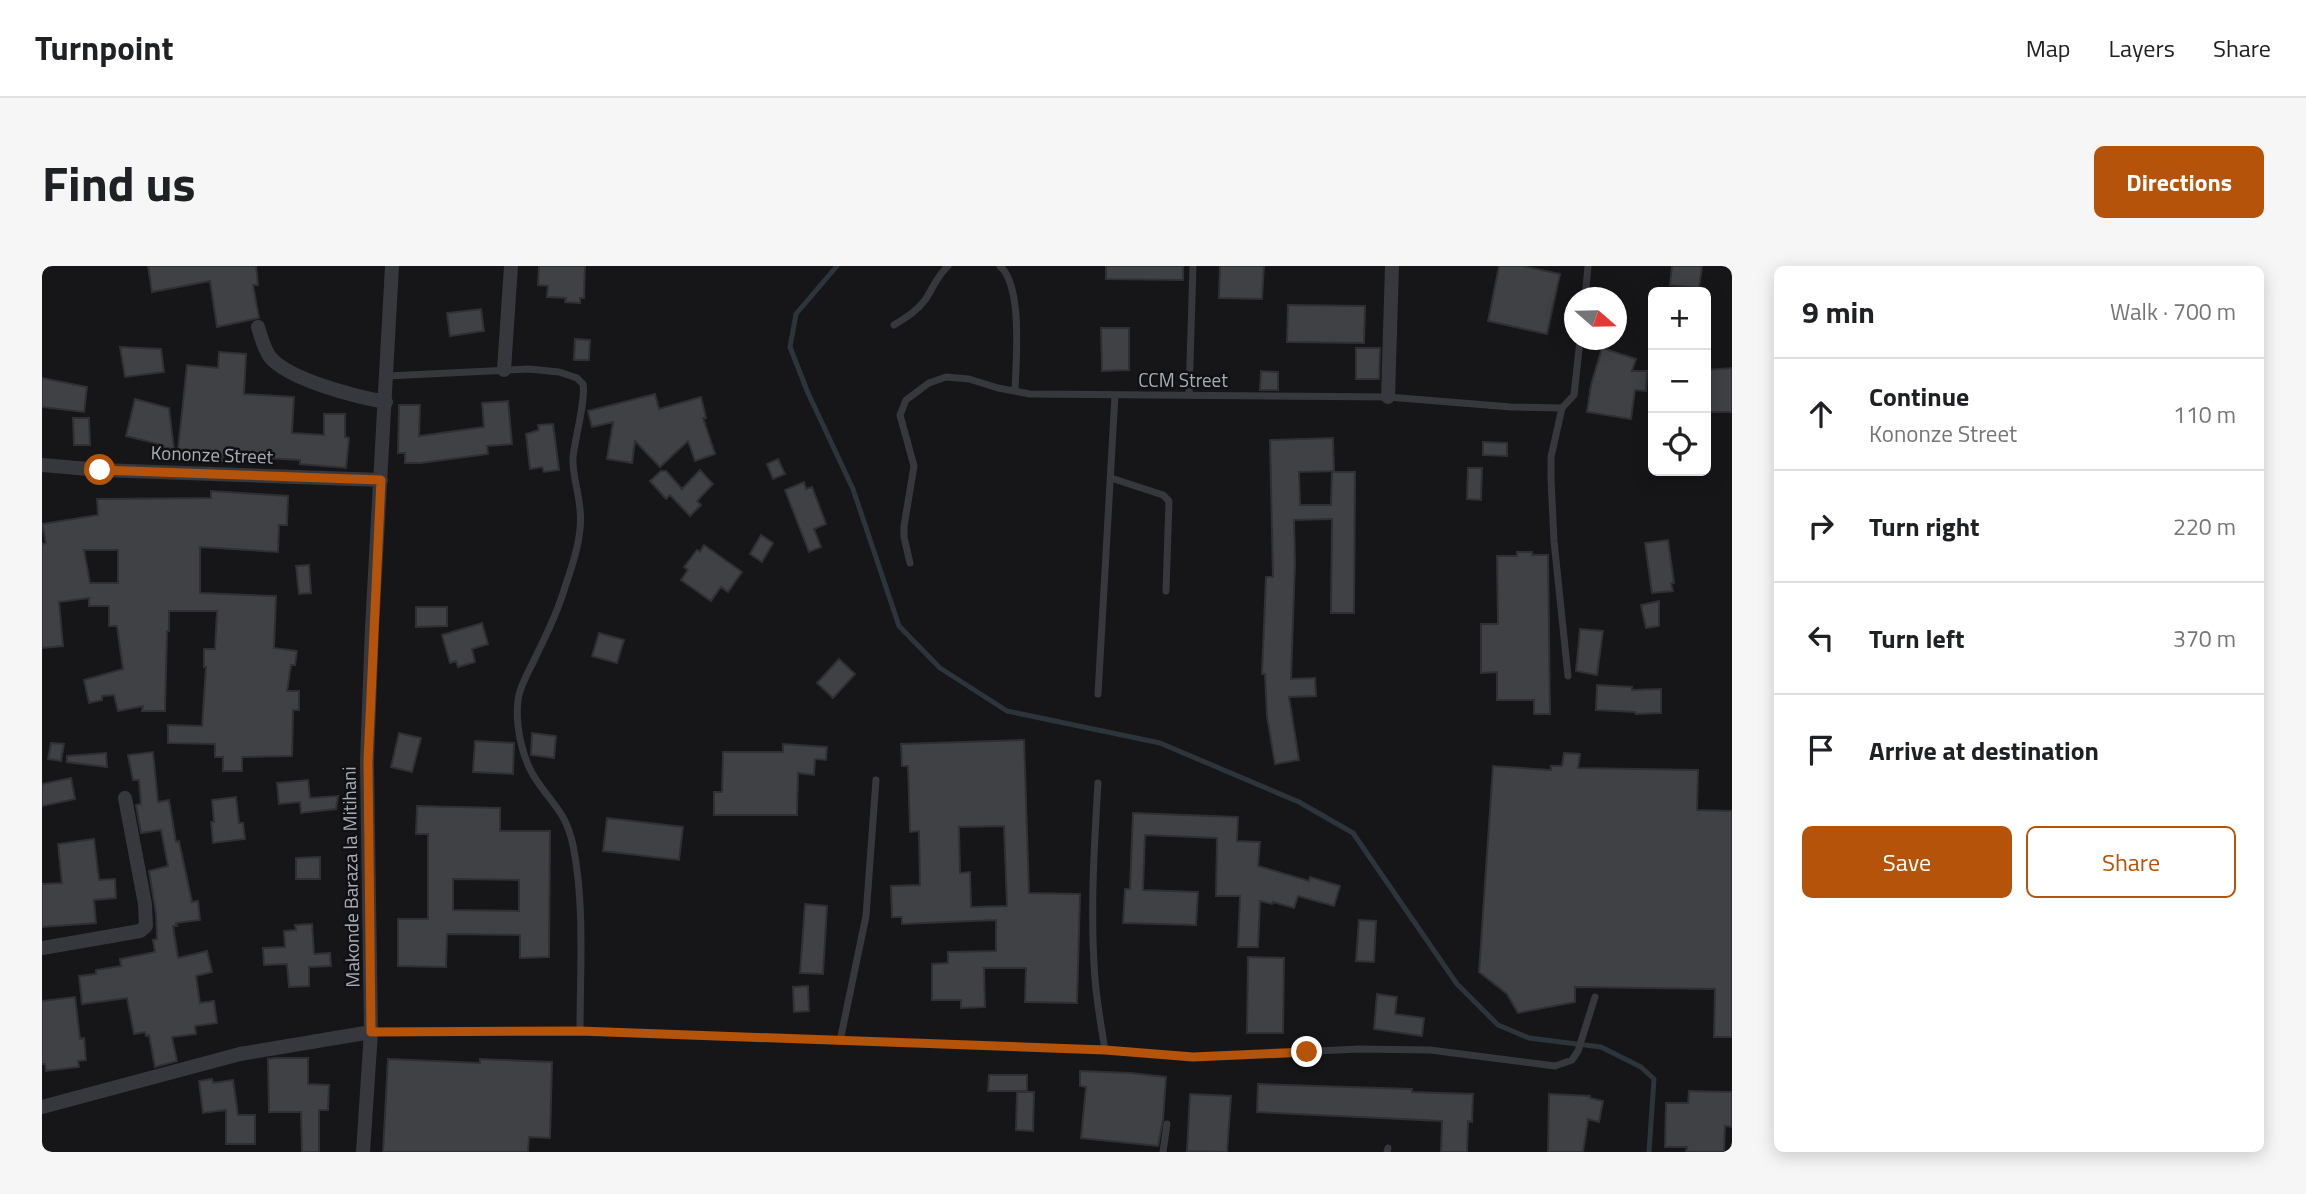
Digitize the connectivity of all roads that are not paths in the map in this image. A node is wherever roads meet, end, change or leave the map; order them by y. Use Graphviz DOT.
graph roads {
  1 [pos="392,266"];
  2 [pos="511,266"];
  3 [pos="948,266"];
  4 [pos="1000,266"];
  5 [pos="1193,266"];
  6 [pos="1392,266"];
  7 [pos="1588,266"];
  8 [pos="1586,287"];
  9 [pos="894,325"];
  10 [pos="258,327"];
  11 [pos="1579,350"];
  12 [pos="504,370"];
  13 [pos="387,376"];
  14 [pos="1015,391"];
  15 [pos="1115,394"];
  16 [pos="1189,394"];
  17 [pos="1388,397"];
  18 [pos="386,402"];
  19 [pos="1562,408"];
  20 [pos="42,465"];
  21 [pos="1111,478"];
  22 [pos="381,480"];
  23 [pos="910,563"];
  24 [pos="1166,591"];
  25 [pos="1567,677"];
  26 [pos="1098,694"];
  27 [pos="876,780"];
  28 [pos="1098,783"];
  29 [pos="125,798"];
  30 [pos="42,948"];
  31 [pos="1595,997"];
  32 [pos="580,1031"];
  33 [pos="371,1032"];
  34 [pos="840,1041"];
  35 [pos="1105,1050"];
  36 [pos="42,1107"];
  37 [pos="1167,1124"];
  38 [pos="363,1152"];
  39 [pos="1163,1152"];
  1 -- 13 [label="street, Makonde Baraza la Mitihani"];
  2 -- 12 [label="street"];
  3 -- 9 [label="lane"];
  4 -- 14 [label="lane"];
  5 -- 16 [label="lane"];
  6 -- 17 [label="street"];
  7 -- 8 [label="lane"];
  10 -- 18 [label="street"];
  11 -- 19 [label="lane"];
  12 -- 13 [label="lane"];
  12 -- 32 [label="lane"];
  13 -- 18 [label="street, Makonde Baraza la Mitihani"];
  14 -- 15 [label="lane, CCM Street"];
  14 -- 23 [label="lane, CCM Street"];
  15 -- 16 [label="lane, CCM Street"];
  15 -- 21 [label="lane"];
  16 -- 17 [label="lane, CCM Street"];
  17 -- 19 [label="lane, CCM Street"];
  18 -- 22 [label="street, Makonde Baraza la Mitihani"];
  19 -- 25 [label="lane"];
  20 -- 22 [label="street, Kononze Street"];
  21 -- 24 [label="lane"];
  21 -- 26 [label="lane"];
  22 -- 33 [label="street, Makonde Baraza la Mitihani"];
  27 -- 34 [label="lane"];
  28 -- 35 [label="lane"];
  29 -- 30 [label="street"];
  31 -- 35 [label="lane"];
  32 -- 33 [label="lane"];
  32 -- 34 [label="lane"];
  33 -- 36 [label="street"];
  33 -- 38 [label="street, Makonde Baraza la Mitihani"];
  34 -- 35 [label="lane"];
  37 -- 39 [label="lane"];
}
